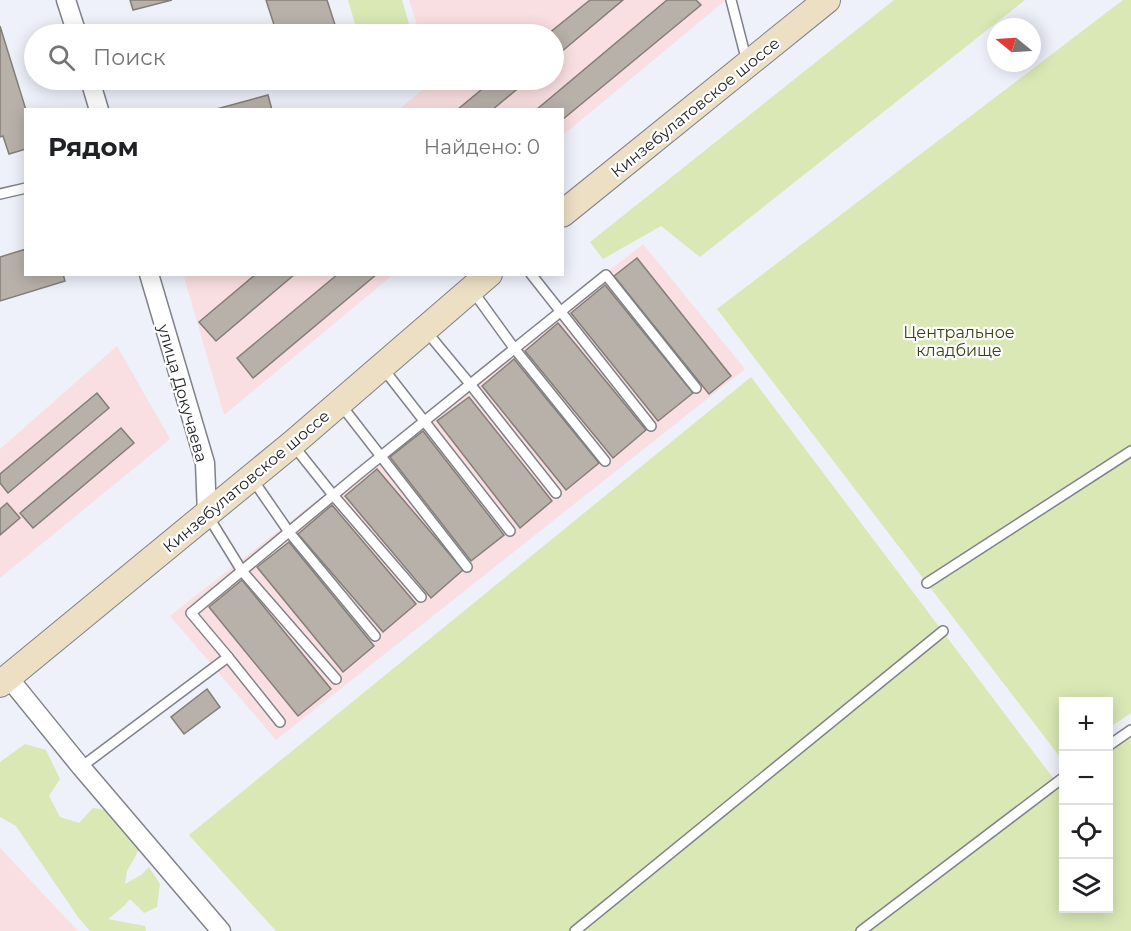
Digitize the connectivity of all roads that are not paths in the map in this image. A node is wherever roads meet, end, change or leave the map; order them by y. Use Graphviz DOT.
graph roads {
  1 [pos="66,0"];
  2 [pos="731,0"];
  3 [pos="827,0"];
  4 [pos="74,24"];
  5 [pos="748,65"];
  6 [pos="93,90"];
  7 [pos="98,108"];
  8 [pos="24,188"];
  9 [pos="0,194"];
  10 [pos="564,212"];
  11 [pos="149,276"];
  12 [pos="533,276"];
  13 [pos="481,282"];
  14 [pos="561,311"];
  15 [pos="426,331"];
  16 [pos="514,348"];
  17 [pos="382,367"];
  18 [pos="470,384"];
  19 [pos="696,388"];
  20 [pos="340,404"];
  21 [pos="425,420"];
  22 [pos="651,426"];
  23 [pos="292,444"];
  24 [pos="1131,451"];
  25 [pos="380,457"];
  26 [pos="605,461"];
  27 [pos="251,478"];
  28 [pos="556,494"];
  29 [pos="333,495"];
  30 [pos="207,514"];
  31 [pos="510,531"];
  32 [pos="289,532"];
  33 [pos="467,567"];
  34 [pos="242,571"];
  35 [pos="927,583"];
  36 [pos="420,597"];
  37 [pos="943,631"];
  38 [pos="375,636"];
  39 [pos="228,657"];
  40 [pos="336,679"];
  41 [pos="4,681"];
  42 [pos="280,722"];
  43 [pos="1131,730"];
  44 [pos="1113,743"];
  45 [pos="81,767"];
  46 [pos="1059,781"];
  47 [pos="221,931"];
  48 [pos="575,931"];
  49 [pos="861,931"];
  1 -- 4 [label="street"];
  2 -- 5 [label="lane"];
  3 -- 5 [label="main road, Кинзебулатовское шоссе"];
  5 -- 10 [label="main road, Кинзебулатовское шоссе"];
  6 -- 7 [label="street"];
  8 -- 9 [label="lane"];
  11 -- 30 [label="street, улица Докучаева"];
  12 -- 14 [label="lane"];
  13 -- 15 [label="main road, Кинзебулатовское шоссе"];
  13 -- 16 [label="lane"];
  14 -- 16 [label="lane"];
  14 -- 19 [label="lane"];
  14 -- 22 [label="lane"];
  15 -- 17 [label="main road, Кинзебулатовское шоссе"];
  15 -- 18 [label="lane"];
  16 -- 18 [label="lane"];
  16 -- 26 [label="lane"];
  17 -- 20 [label="main road, Кинзебулатовское шоссе"];
  17 -- 21 [label="lane"];
  18 -- 21 [label="lane"];
  18 -- 28 [label="lane"];
  20 -- 23 [label="main road, Кинзебулатовское шоссе"];
  20 -- 25 [label="lane"];
  21 -- 25 [label="lane"];
  21 -- 31 [label="lane"];
  23 -- 27 [label="main road, Кинзебулатовское шоссе"];
  23 -- 29 [label="lane"];
  24 -- 35 [label="lane"];
  25 -- 29 [label="lane"];
  25 -- 33 [label="lane"];
  27 -- 30 [label="main road, Кинзебулатовское шоссе"];
  27 -- 32 [label="lane"];
  29 -- 32 [label="lane"];
  29 -- 36 [label="lane"];
  30 -- 34 [label="lane"];
  30 -- 41 [label="main road, Кинзебулатовское шоссе"];
  32 -- 34 [label="lane"];
  32 -- 38 [label="lane"];
  34 -- 39 [label="lane"];
  34 -- 40 [label="lane"];
  37 -- 48 [label="lane"];
  39 -- 42 [label="lane"];
  39 -- 45 [label="lane"];
  41 -- 45 [label="street"];
  43 -- 44 [label="lane"];
  45 -- 47 [label="street"];
  46 -- 49 [label="lane"];
}
